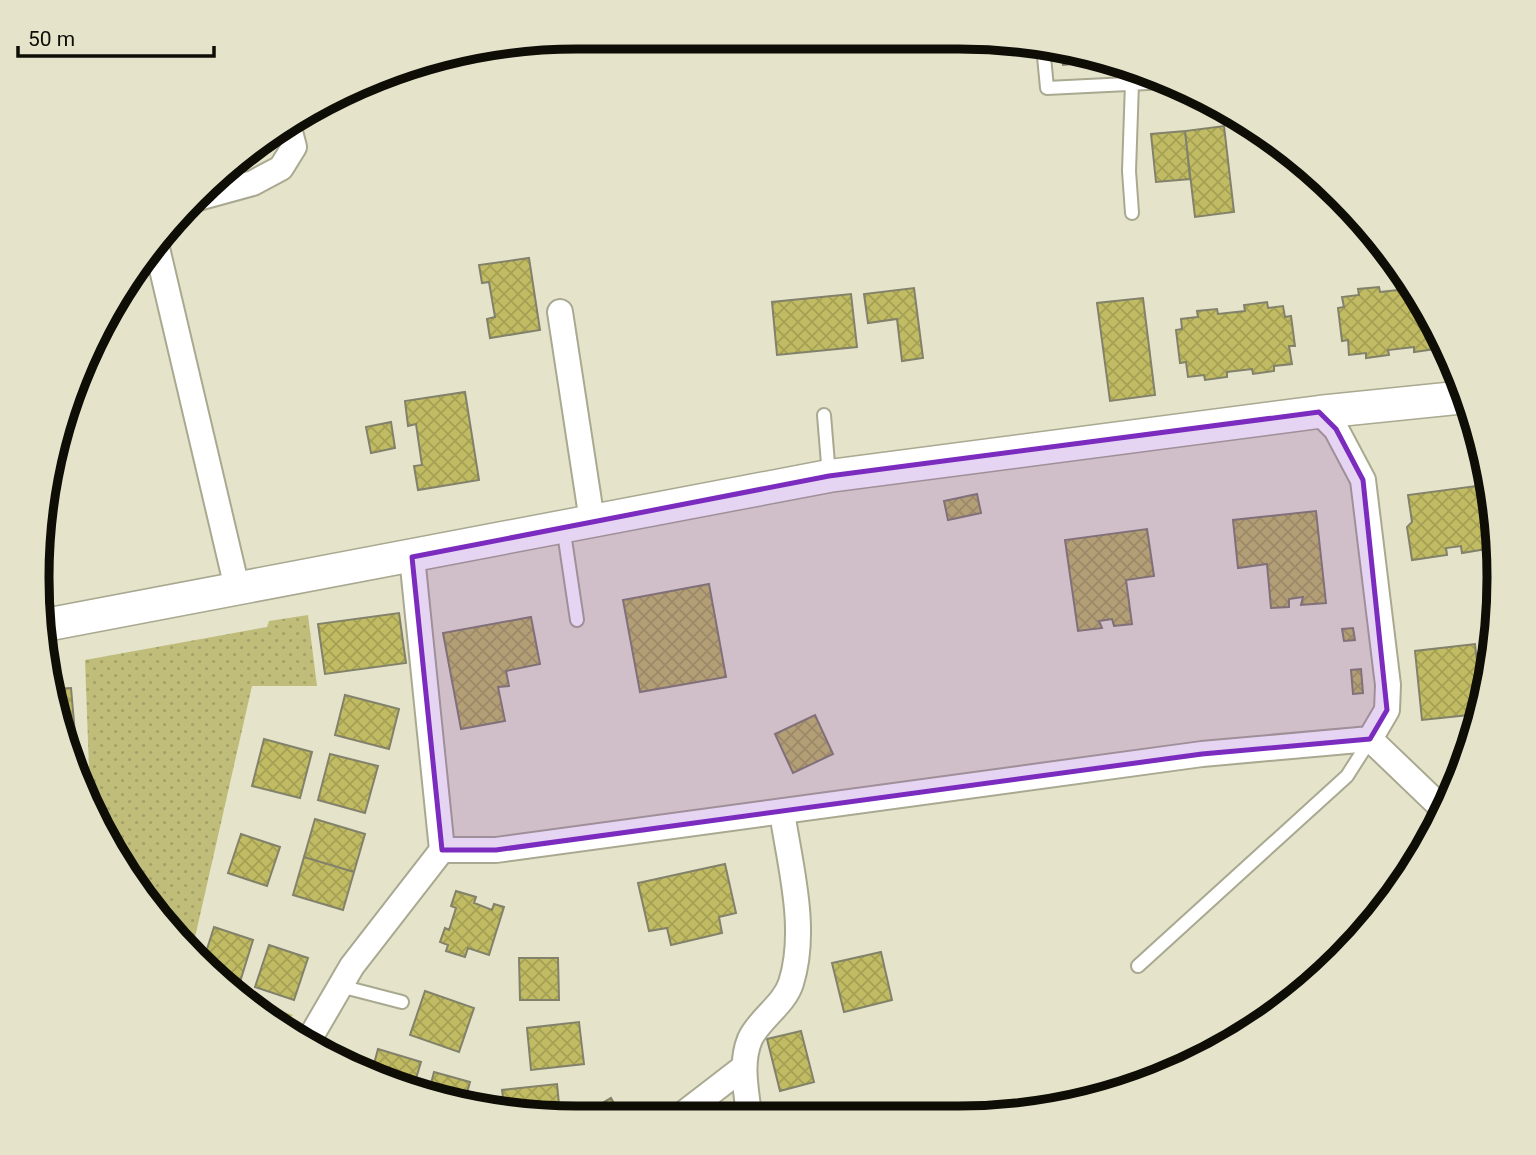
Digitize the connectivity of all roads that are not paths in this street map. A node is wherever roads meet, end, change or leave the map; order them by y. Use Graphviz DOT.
graph roads {
  1 [pos="1044,56"];
  2 [pos="1132,83"];
  3 [pos="1144,83"];
  4 [pos="290,134"];
  5 [pos="215,193"];
  6 [pos="1132,213"];
  7 [pos="159,255"];
  8 [pos="560,312"];
  9 [pos="1455,398"];
  10 [pos="1319,412"];
  11 [pos="824,415"];
  12 [pos="829,476"];
  13 [pos="578,523"];
  14 [pos="412,556"];
  15 [pos="237,588"];
  16 [pos="577,620"];
  17 [pos="51,623"];
  18 [pos="1370,740"];
  19 [pos="1436,803"];
  20 [pos="782,812"];
  21 [pos="442,850"];
  22 [pos="1138,966"];
  23 [pos="340,986"];
  24 [pos="402,1002"];
  25 [pos="312,1034"];
  26 [pos="744,1067"];
  27 [pos="693,1106"];
  28 [pos="748,1106"];
  1 -- 2 [label="lane"];
  2 -- 3 [label="lane"];
  2 -- 6 [label="lane"];
  4 -- 5 [label="street"];
  7 -- 15 [label="street"];
  8 -- 13 [label="street"];
  9 -- 10 [label="street"];
  10 -- 12 [label="street"];
  10 -- 18 [label="street"];
  11 -- 12 [label="lane"];
  12 -- 13 [label="street"];
  13 -- 14 [label="street"];
  13 -- 16 [label="lane"];
  14 -- 15 [label="street"];
  14 -- 21 [label="street"];
  15 -- 17 [label="street"];
  18 -- 19 [label="street"];
  18 -- 20 [label="street"];
  18 -- 22 [label="lane"];
  20 -- 21 [label="street"];
  20 -- 26 [label="street"];
  21 -- 23 [label="street"];
  23 -- 24 [label="lane"];
  23 -- 25 [label="street"];
  26 -- 27 [label="street"];
  26 -- 28 [label="street"];
}
